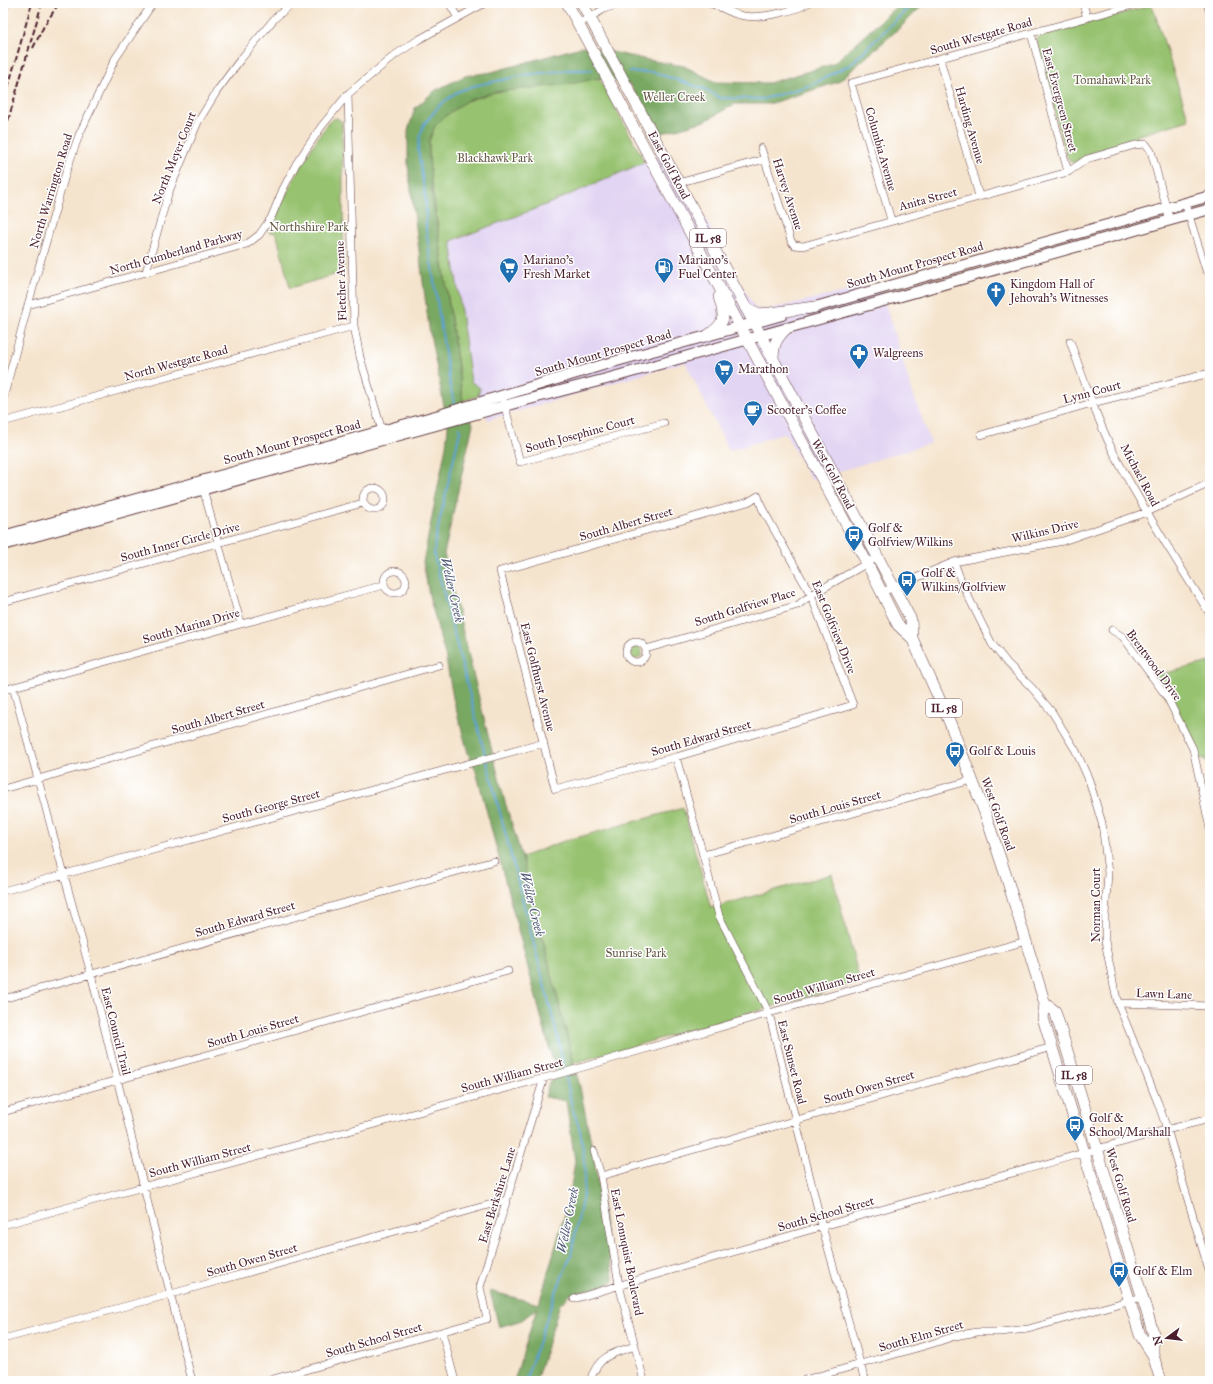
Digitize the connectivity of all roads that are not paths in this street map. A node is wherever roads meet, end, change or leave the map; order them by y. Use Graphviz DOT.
graph roads {
  1 [pos="153,3"];
  2 [pos="293,3"];
  3 [pos="449,3"];
  4 [pos="485,3"];
  5 [pos="567,3"];
  6 [pos="582,3"];
  7 [pos="626,3"];
  8 [pos="708,3"];
  9 [pos="808,3"];
  10 [pos="1082,3"];
  11 [pos="1140,3"];
  12 [pos="1207,3"];
  13 [pos="716,4"];
  14 [pos="1210,13"];
  15 [pos="590,17"];
  16 [pos="458,18"];
  17 [pos="1087,18"];
  18 [pos="578,24"];
  19 [pos="1031,33"];
  20 [pos="940,59"];
  21 [pos="851,83"];
  22 [pos="348,94"];
  23 [pos="761,148"];
  24 [pos="765,159"];
  25 [pos="1068,172"];
  26 [pos="678,183"];
  27 [pos="980,196"];
  28 [pos="1210,196"];
  29 [pos="1185,203"];
  30 [pos="1167,208"];
  31 [pos="1210,209"];
  32 [pos="1189,215"];
  33 [pos="891,220"];
  34 [pos="1170,221"];
  35 [pos="794,245"];
  36 [pos="1206,270"];
  37 [pos="146,272"];
  38 [pos="714,277"];
  39 [pos="28,305"];
  40 [pos="745,307"];
  41 [pos="814,307"];
  42 [pos="754,323"];
  43 [pos="354,326"];
  44 [pos="740,327"];
  45 [pos="787,328"];
  46 [pos="707,336"];
  47 [pos="761,336"];
  48 [pos="747,340"];
  49 [pos="1070,341"];
  50 [pos="774,360"];
  51 [pos="1210,373"];
  52 [pos="3,399"];
  53 [pos="504,401"];
  54 [pos="1092,403"];
  55 [pos="3,422"];
  56 [pos="664,423"];
  57 [pos="383,435"];
  58 [pos="981,435"];
  59 [pos="1210,483"];
  60 [pos="203,485"];
  61 [pos="758,496"];
  62 [pos="363,503"];
  63 [pos="1147,512"];
  64 [pos="3,536"];
  65 [pos="219,543"];
  66 [pos="3,545"];
  67 [pos="878,557"];
  68 [pos="954,562"];
  69 [pos="867,564"];
  70 [pos="500,570"];
  71 [pos="384,585"];
  72 [pos="894,586"];
  73 [pos="882,592"];
  74 [pos="811,595"];
  75 [pos="3,602"];
  76 [pos="1208,611"];
  77 [pos="241,624"];
  78 [pos="1112,630"];
  79 [pos="912,638"];
  80 [pos="646,649"];
  81 [pos="439,665"];
  82 [pos="13,687"];
  83 [pos="3,690"];
  84 [pos="853,705"];
  85 [pos="544,743"];
  86 [pos="676,757"];
  87 [pos="38,780"];
  88 [pos="972,780"];
  89 [pos="555,788"];
  90 [pos="3,789"];
  91 [pos="1210,829"];
  92 [pos="703,855"];
  93 [pos="494,861"];
  94 [pos="65,874"];
  95 [pos="3,891"];
  96 [pos="1026,941"];
  97 [pos="508,971"];
  98 [pos="91,974"];
  99 [pos="3,999"];
  100 [pos="1118,1003"];
  101 [pos="1045,1004"];
  102 [pos="1210,1006"];
  103 [pos="769,1013"];
  104 [pos="1052,1047"];
  105 [pos="544,1078"];
  106 [pos="117,1080"];
  107 [pos="3,1112"];
  108 [pos="1210,1119"];
  109 [pos="795,1120"];
  110 [pos="1167,1129"];
  111 [pos="1097,1150"];
  112 [pos="594,1151"];
  113 [pos="1084,1154"];
  114 [pos="601,1176"];
  115 [pos="144,1187"];
  116 [pos="506,1200"];
  117 [pos="3,1225"];
  118 [pos="822,1226"];
  119 [pos="1210,1274"];
  120 [pos="619,1285"];
  121 [pos="171,1294"];
  122 [pos="1142,1297"];
  123 [pos="574,1299"];
  124 [pos="1129,1301"];
  125 [pos="487,1319"];
  126 [pos="442,1332"];
  127 [pos="3,1339"];
  128 [pos="635,1346"];
  129 [pos="1153,1355"];
  130 [pos="861,1364"];
  131 [pos="192,1381"];
  132 [pos="266,1381"];
  133 [pos="455,1381"];
  134 [pos="590,1381"];
  135 [pos="644,1381"];
  136 [pos="801,1381"];
  137 [pos="865,1381"];
  138 [pos="1161,1381"];
  1 -- 39 [label="street, North Warrington Road"];
  2 -- 37 [label="street, North Meyer Court"];
  3 -- 16 [label="street"];
  4 -- 16 [label="street, North Cumberland Parkway"];
  5 -- 18 [label="main road, East Golf Road / IL 58"];
  6 -- 15 [label="main road, East Golf Road / IL 58"];
  7 -- 15 [label="street"];
  8 -- 13 [label="street"];
  9 -- 13 [label="street"];
  10 -- 17 [label="street"];
  11 -- 17 [label="street, South Westgate Road"];
  12 -- 14 [label="street"];
  15 -- 18 [label="street"];
  15 -- 26 [label="main road, East Golf Road / IL 58"];
  16 -- 22 [label="street, North Cumberland Parkway"];
  17 -- 19 [label="street, South Westgate Road"];
  18 -- 38 [label="main road, East Golf Road / IL 58"];
  19 -- 20 [label="street, South Westgate Road"];
  19 -- 25 [label="street, East Evergreen Street"];
  20 -- 21 [label="street, South Westgate Road"];
  20 -- 27 [label="street, Harding Avenue"];
  21 -- 33 [label="street, Columbia Avenue"];
  22 -- 37 [label="street, North Cumberland Parkway"];
  22 -- 43 [label="street, Fletcher Avenue"];
  23 -- 24 [label="street, Harvey Avenue"];
  24 -- 26 [label="street"];
  24 -- 35 [label="street, Harvey Avenue"];
  25 -- 27 [label="street, Anita Street"];
  25 -- 30 [label="street, Anita Street"];
  26 -- 40 [label="main road, East Golf Road / IL 58"];
  27 -- 33 [label="street, Anita Street"];
  28 -- 29 [label="main road, South Mount Prospect Road"];
  29 -- 30 [label="main road, South Mount Prospect Road"];
  29 -- 32 [label="street"];
  30 -- 34 [label="street"];
  30 -- 41 [label="main road, South Mount Prospect Road"];
  31 -- 32 [label="main road, South Mount Prospect Road"];
  32 -- 34 [label="main road, South Mount Prospect Road"];
  32 -- 36 [label="street"];
  33 -- 35 [label="street, Anita Street"];
  34 -- 45 [label="main road, South Mount Prospect Road"];
  37 -- 39 [label="street, North Cumberland Parkway"];
  38 -- 44 [label="main road, East Golf Road / IL 58"];
  38 -- 46 [label="main road"];
  39 -- 52 [label="street, North Warrington Road"];
  40 -- 41 [label="main road"];
  40 -- 42 [label="main road, East Golf Road / IL 58"];
  41 -- 42 [label="main road, South Mount Prospect Road"];
  42 -- 44 [label="main road, South Mount Prospect Road"];
  42 -- 47 [label="main road, East Golf Road / IL 58"];
  43 -- 55 [label="street, North Westgate Road"];
  43 -- 57 [label="street, Fletcher Avenue"];
  44 -- 46 [label="main road, South Mount Prospect Road"];
  44 -- 48 [label="main road, East Golf Road / IL 58"];
  45 -- 47 [label="main road, South Mount Prospect Road"];
  45 -- 50 [label="main road"];
  46 -- 53 [label="main road, South Mount Prospect Road"];
  47 -- 48 [label="main road, South Mount Prospect Road"];
  47 -- 50 [label="main road, West Golf Road / IL 58"];
  48 -- 53 [label="main road, South Mount Prospect Road"];
  48 -- 69 [label="main road, West Golf Road / IL 58"];
  49 -- 54 [label="street, Michael Road"];
  50 -- 67 [label="main road, West Golf Road / IL 58"];
  51 -- 54 [label="street, Lynn Court"];
  53 -- 56 [label="street, South Josephine Court"];
  53 -- 57 [label="main road, South Mount Prospect Road"];
  54 -- 58 [label="street, Lynn Court"];
  54 -- 63 [label="street, Michael Road"];
  57 -- 60 [label="main road, South Mount Prospect Road"];
  59 -- 63 [label="street, Wilkins Drive"];
  60 -- 64 [label="main road, South Mount Prospect Road"];
  60 -- 65 [label="street"];
  60 -- 66 [label="main road, South Mount Prospect Road"];
  61 -- 70 [label="street, South Albert Street"];
  61 -- 74 [label="street, East Golfview Drive"];
  62 -- 65 [label="street, South Inner Circle Drive"];
  63 -- 68 [label="street, Wilkins Drive"];
  63 -- 76 [label="street, Michael Road"];
  65 -- 75 [label="street, South Inner Circle Drive"];
  65 -- 77 [label="street"];
  67 -- 69 [label="street, South Golfview Place"];
  67 -- 72 [label="main road, West Golf Road / IL 58"];
  68 -- 72 [label="street, Wilkins Drive"];
  68 -- 100 [label="street, Norman Court"];
  69 -- 73 [label="main road, West Golf Road / IL 58"];
  69 -- 74 [label="street, South Golfview Place"];
  70 -- 85 [label="street, East Golfhurst Avenue"];
  71 -- 77 [label="street, South Marina Drive"];
  72 -- 73 [label="street, Wilkins Drive"];
  72 -- 79 [label="main road, West Golf Road / IL 58"];
  73 -- 79 [label="main road, West Golf Road / IL 58"];
  74 -- 80 [label="street, South Golfview Place"];
  74 -- 84 [label="street, East Golfview Drive"];
  77 -- 82 [label="street, South Marina Drive"];
  78 -- 91 [label="street, Brentwood Drive"];
  79 -- 88 [label="main road, West Golf Road / IL 58"];
  81 -- 87 [label="street, South Albert Street"];
  82 -- 83 [label="street, South Marina Drive"];
  82 -- 87 [label="street, East Council Trail"];
  84 -- 86 [label="street, South Edward Street"];
  85 -- 89 [label="street, East Golfhurst Avenue"];
  85 -- 94 [label="street, South George Street"];
  86 -- 89 [label="street, South Edward Street"];
  86 -- 92 [label="street, East Sunset Road"];
  87 -- 90 [label="street, South Albert Street"];
  87 -- 94 [label="street, East Council Trail"];
  88 -- 92 [label="street, South Louis Street"];
  88 -- 96 [label="main road, West Golf Road / IL 58"];
  92 -- 103 [label="street, East Sunset Road"];
  93 -- 98 [label="street, South Edward Street"];
  94 -- 95 [label="street, South George Street"];
  94 -- 98 [label="street, East Council Trail"];
  96 -- 101 [label="main road, West Golf Road / IL 58"];
  96 -- 103 [label="street, South William Street"];
  97 -- 106 [label="street, South Louis Street"];
  98 -- 99 [label="street, South Edward Street"];
  98 -- 106 [label="street, East Council Trail"];
  100 -- 102 [label="street, Lawn Lane"];
  100 -- 110 [label="street, Norman Court"];
  101 -- 104 [label="main road, West Golf Road / IL 58"];
  101 -- 111 [label="main road, West Golf Road / IL 58"];
  103 -- 105 [label="street, South William Street"];
  103 -- 109 [label="street, East Sunset Road"];
  104 -- 109 [label="street, South Owen Street"];
  104 -- 113 [label="main road, West Golf Road / IL 58"];
  105 -- 115 [label="street, South William Street"];
  105 -- 116 [label="street, East Berkshire Lane"];
  106 -- 107 [label="street, South Louis Street"];
  106 -- 115 [label="street, East Council Trail"];
  108 -- 110 [label="street, South School Street"];
  109 -- 114 [label="street, South Owen Street"];
  109 -- 118 [label="street, East Sunset Road"];
  110 -- 111 [label="street, South School Street"];
  110 -- 119 [label="street, Norman Court"];
  111 -- 113 [label="street, South School Street"];
  111 -- 122 [label="main road, West Golf Road / IL 58"];
  112 -- 114 [label="street, East Lonnquist Boulevard"];
  113 -- 118 [label="street, South School Street"];
  113 -- 124 [label="main road, West Golf Road / IL 58"];
  114 -- 120 [label="street, East Lonnquist Boulevard"];
  115 -- 117 [label="street, South William Street"];
  115 -- 121 [label="street, East Council Trail"];
  116 -- 121 [label="street, South Owen Street"];
  116 -- 125 [label="street, East Berkshire Lane"];
  118 -- 120 [label="street, South School Street"];
  118 -- 130 [label="street, East Sunset Road"];
  120 -- 123 [label="street, South School Street"];
  120 -- 128 [label="street, East Lonnquist Boulevard"];
  121 -- 127 [label="street, South Owen Street"];
  121 -- 131 [label="street, East Council Trail"];
  122 -- 124 [label="street, South Elm Street"];
  122 -- 129 [label="main road, West Golf Road / IL 58"];
  124 -- 129 [label="main road, West Golf Road / IL 58"];
  124 -- 130 [label="street, South Elm Street"];
  125 -- 126 [label="street, South School Street"];
  126 -- 132 [label="street, South School Street"];
  126 -- 133 [label="street"];
  128 -- 134 [label="street"];
  128 -- 135 [label="street, East Lonnquist Boulevard"];
  129 -- 138 [label="main road, West Golf Road / IL 58"];
  130 -- 136 [label="street, South Elm Street"];
  130 -- 137 [label="street, East Sunset Road"];
}
